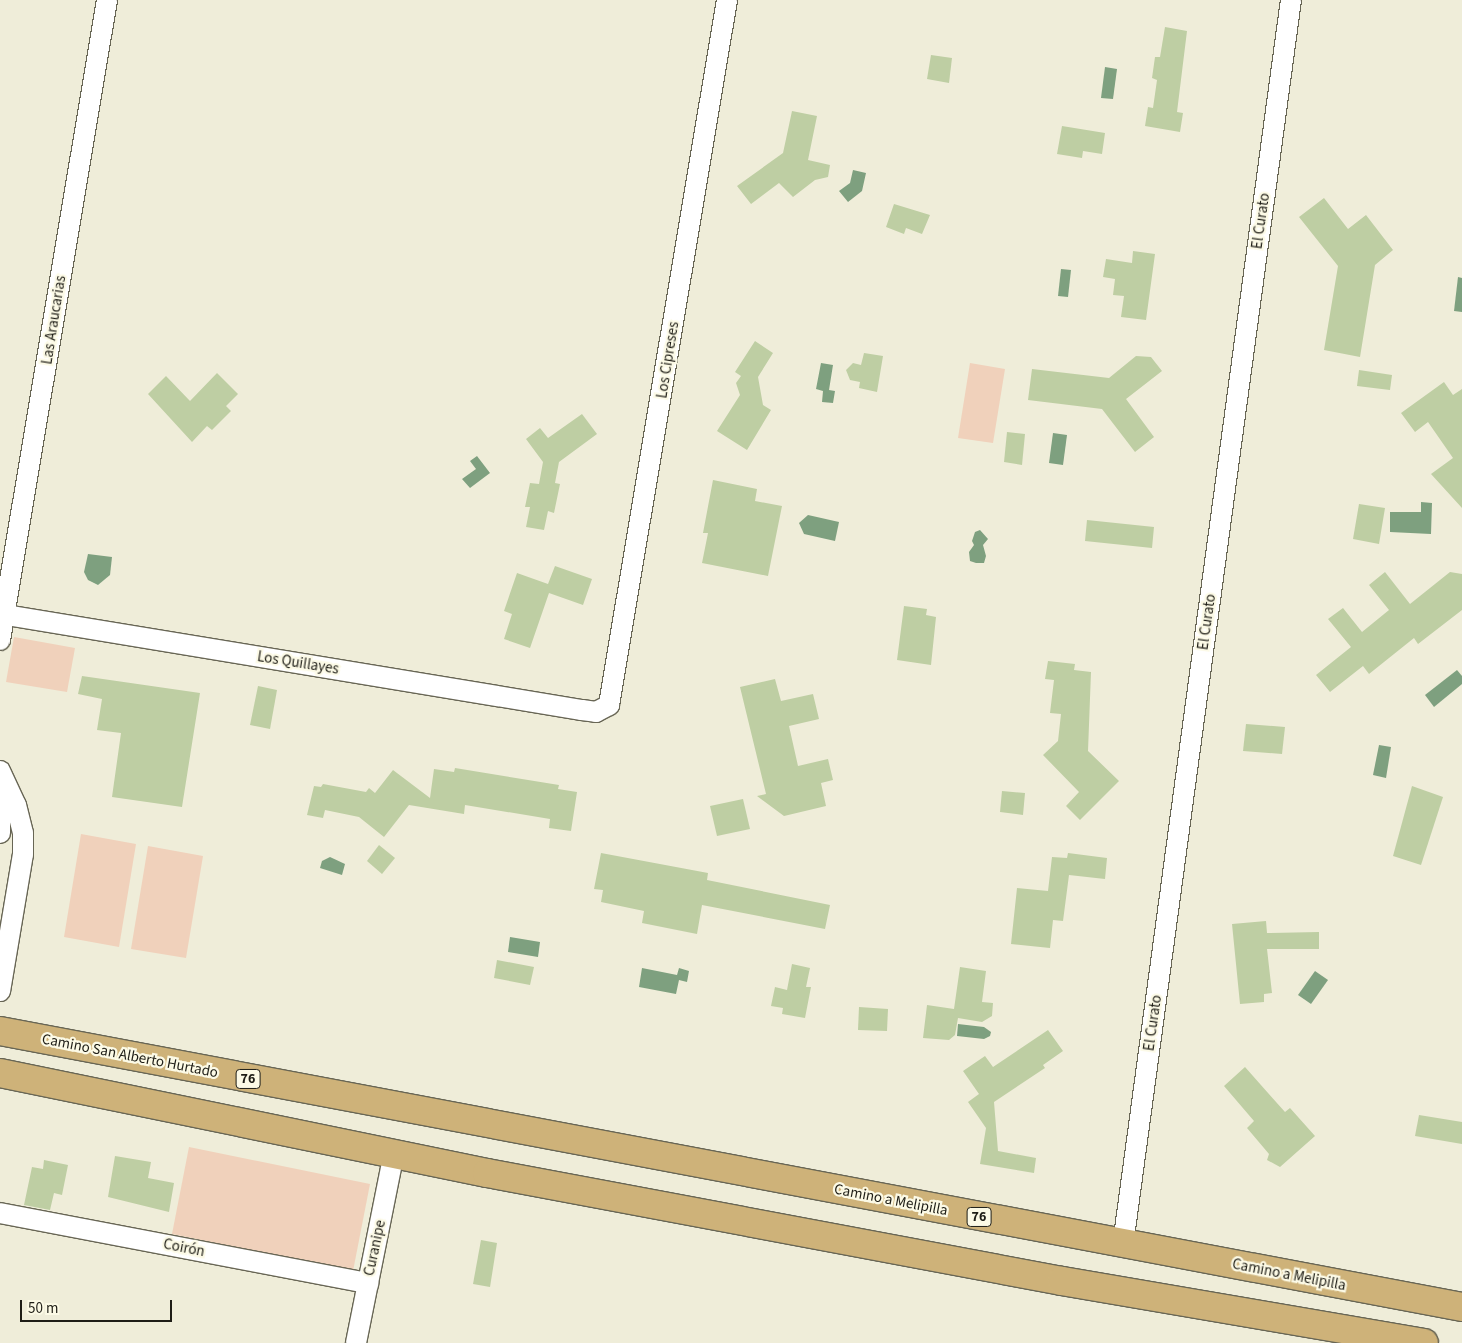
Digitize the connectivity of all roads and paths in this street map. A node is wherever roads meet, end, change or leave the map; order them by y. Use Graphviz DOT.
graph roads {
  1 [pos="108,0"];
  2 [pos="727,0"];
  3 [pos="1291,0"];
  4 [pos="3,614"];
  5 [pos="0,640"];
  6 [pos="596,712"];
  7 [pos="0,770"];
  8 [pos="0,776"];
  9 [pos="0,833"];
  10 [pos="0,991"];
  11 [pos="0,1031"];
  12 [pos="0,1073"];
  13 [pos="496,1127"];
  14 [pos="394,1153"];
  15 [pos="0,1213"];
  16 [pos="1123,1244"];
  17 [pos="368,1283"];
  18 [pos="1462,1307"];
  19 [pos="356,1343"];
  20 [pos="1424,1343"];
  1 -- 4 [label="street, Las Araucarias"];
  2 -- 6 [label="street, Los Cipreses"];
  3 -- 16 [label="street, El Curato"];
  4 -- 5 [label="street, Las Araucarias"];
  4 -- 6 [label="street, Los Quillayes"];
  7 -- 10 [label="street"];
  8 -- 9 [label="street"];
  11 -- 13 [label="main road, Camino San Alberto Hurtado / 76"];
  12 -- 14 [label="main road"];
  13 -- 16 [label="main road, Camino a Melipilla / 76"];
  14 -- 17 [label="street, Curanipe"];
  14 -- 20 [label="main road"];
  15 -- 17 [label="street, Coirón"];
  16 -- 18 [label="main road, Camino a Melipilla / 76"];
  17 -- 19 [label="street, Curanipe"];
}
